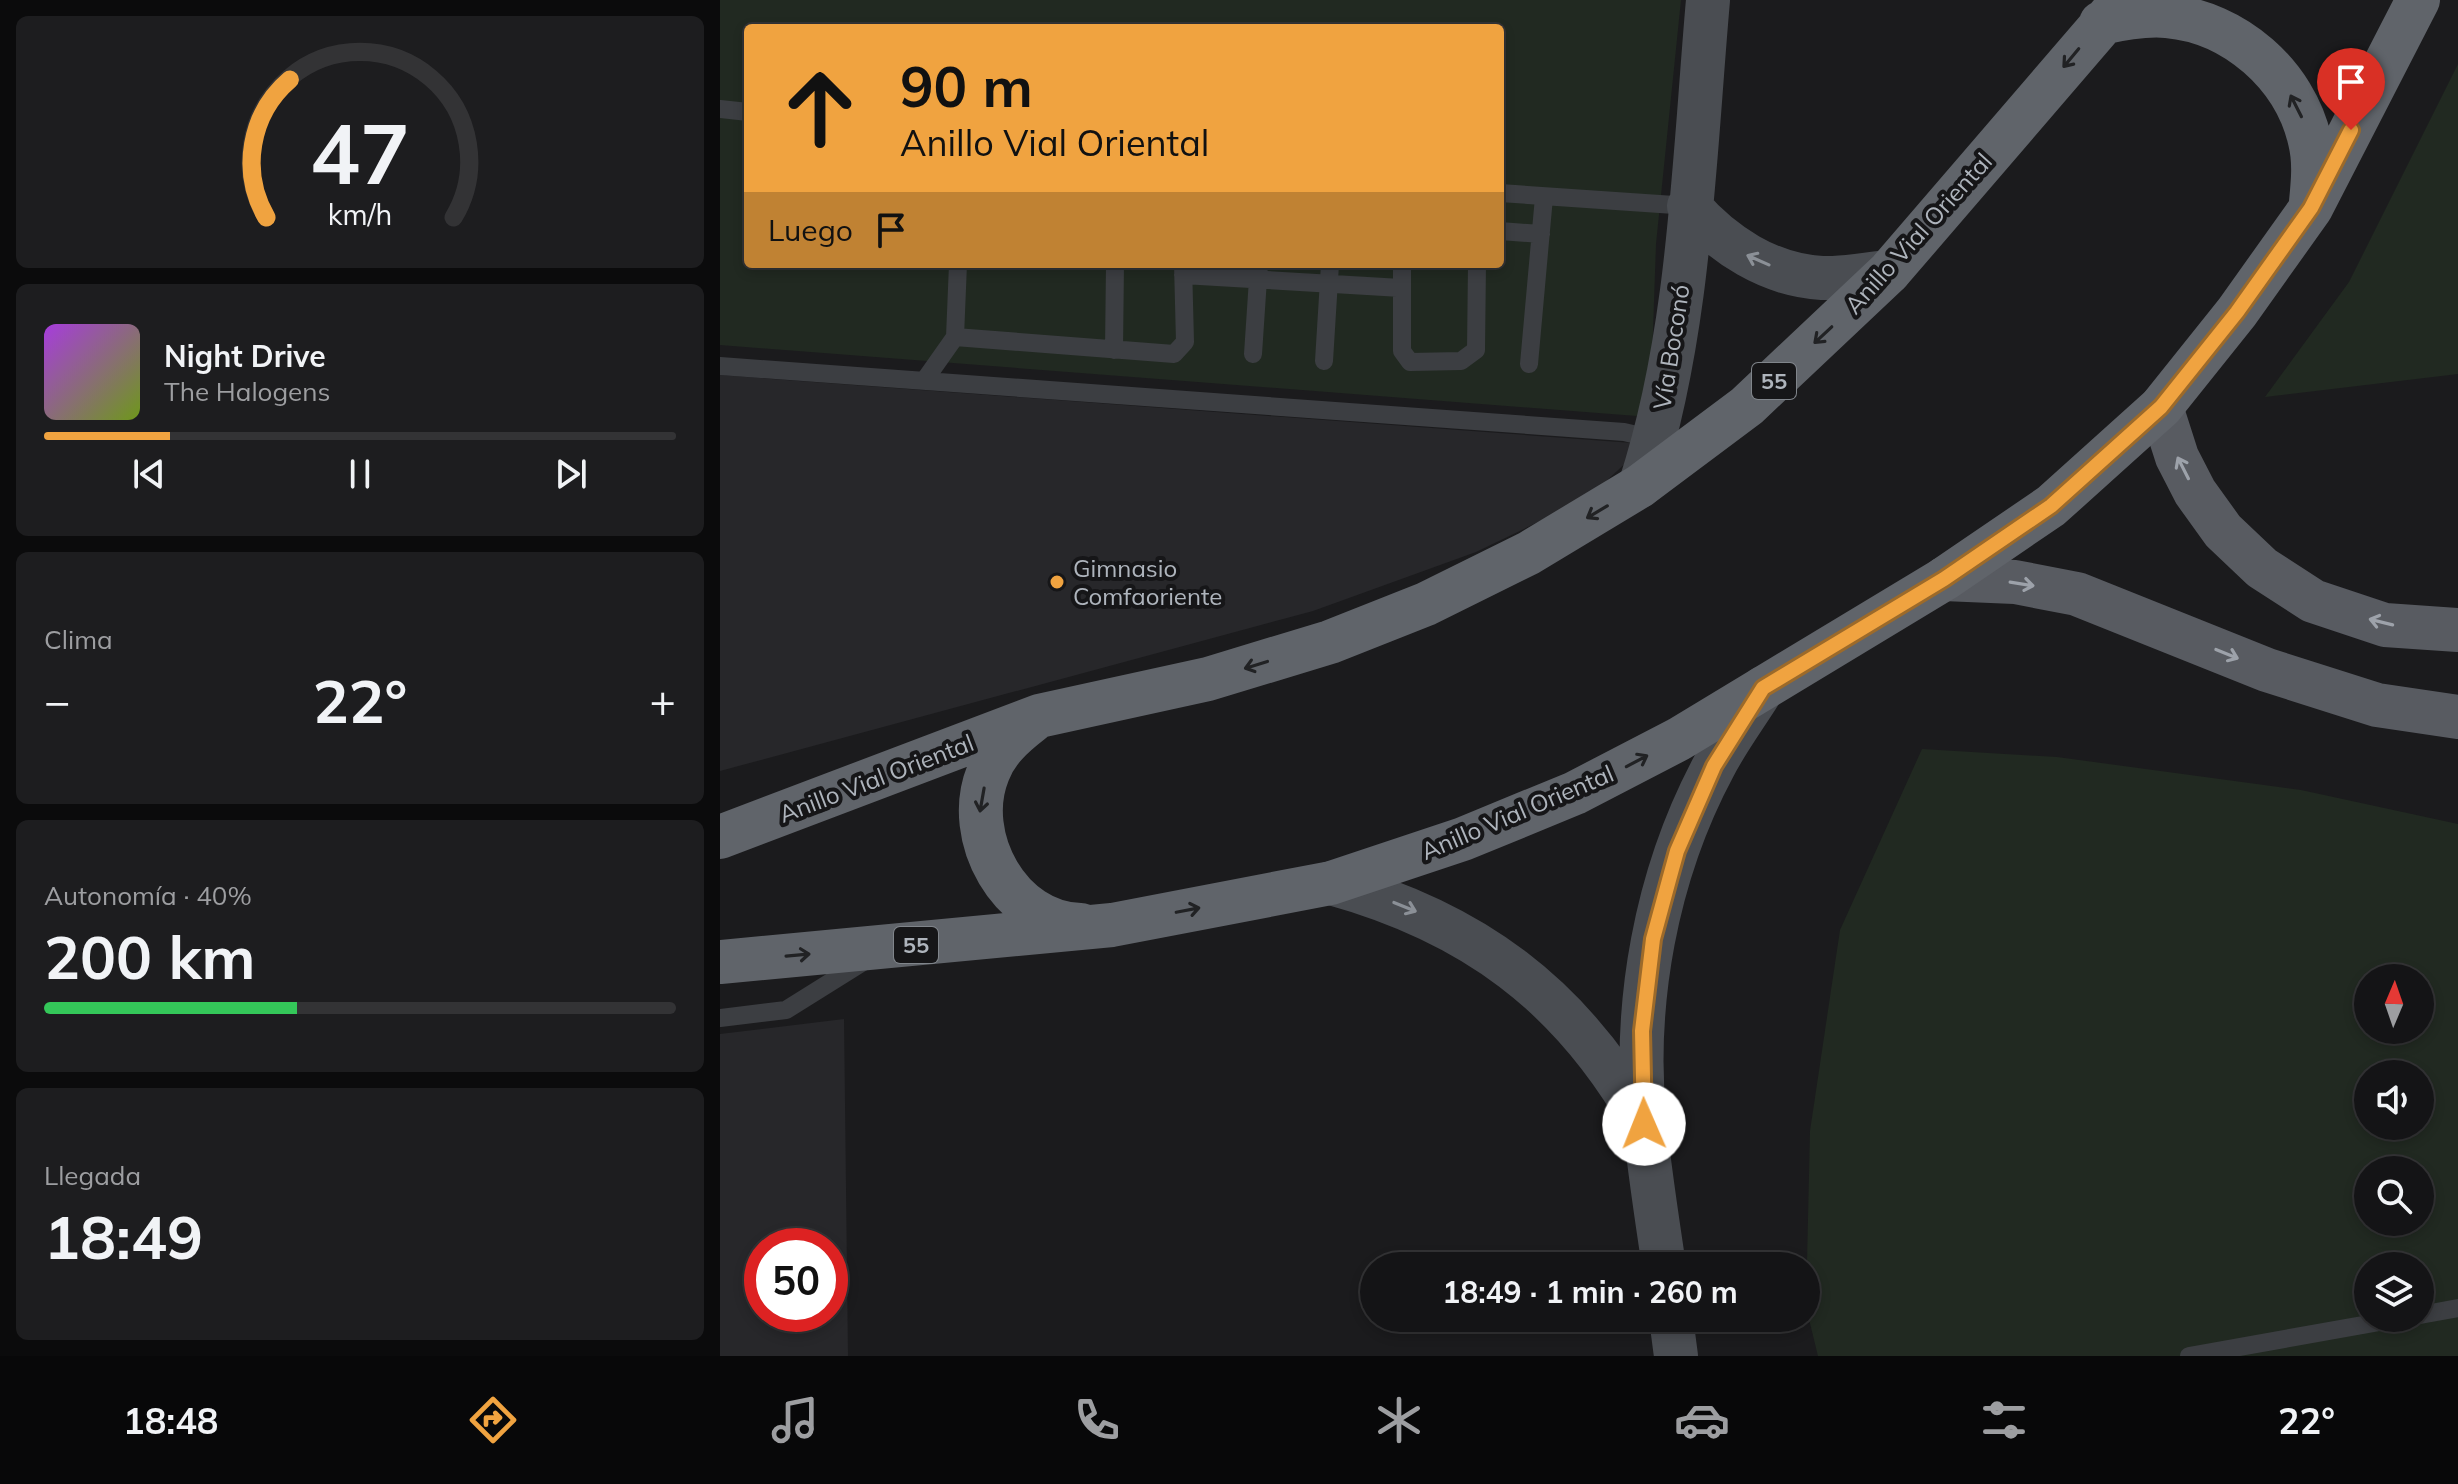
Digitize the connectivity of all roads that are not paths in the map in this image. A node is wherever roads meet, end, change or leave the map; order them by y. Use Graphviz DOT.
graph roads {
  1 [pos="1708,0"];
  2 [pos="2418,0"];
  3 [pos="2112,12"];
  4 [pos="720,109"];
  5 [pos="744,112"];
  6 [pos="1504,193"];
  7 [pos="1544,197"];
  8 [pos="1689,206"];
  9 [pos="2311,208"];
  10 [pos="1504,231"];
  11 [pos="1541,234"];
  12 [pos="958,268"];
  13 [pos="1115,268"];
  14 [pos="1330,268"];
  15 [pos="1402,268"];
  16 [pos="1477,268"];
  17 [pos="1183,269"];
  18 [pos="1259,272"];
  19 [pos="1889,272"];
  20 [pos="1329,283"];
  21 [pos="1401,288"];
  22 [pos="955,337"];
  23 [pos="1114,350"];
  24 [pos="1253,354"];
  25 [pos="1324,361"];
  26 [pos="1529,364"];
  27 [pos="720,366"];
  28 [pos="924,381"];
  29 [pos="2161,407"];
  30 [pos="1655,440"];
  31 [pos="1640,486"];
  32 [pos="1944,579"];
  33 [pos="2458,630"];
  34 [pos="1763,688"];
  35 [pos="1039,716"];
  36 [pos="2458,717"];
  37 [pos="720,837"];
  38 [pos="1331,883"];
  39 [pos="1112,925"];
  40 [pos="885,948"];
  41 [pos="720,962"];
  42 [pos="720,1018"];
  43 [pos="1644,1124"];
  44 [pos="1662,1252"];
  45 [pos="2458,1308"];
  46 [pos="2434,1312"];
  47 [pos="2354,1327"];
  48 [pos="1673,1332"];
  49 [pos="1676,1356"];
  50 [pos="2189,1356"];
  1 -- 8 [label="main road, Vía Boconó"];
  2 -- 9 [label="highway, Anillo Vial Oriental / 55"];
  9 -- 3 [label="highway, one-way"];
  3 -- 19 [label="highway, Anillo Vial Oriental / 55, one-way"];
  4 -- 5 [label="lane"];
  6 -- 7 [label="lane"];
  7 -- 8 [label="lane"];
  7 -- 11 [label="lane"];
  19 -- 8 [label="main road, one-way"];
  8 -- 30 [label="main road, Vía Boconó"];
  9 -- 29 [label="highway, Anillo Vial Oriental / 55"];
  10 -- 11 [label="lane"];
  11 -- 26 [label="lane"];
  12 -- 22 [label="lane"];
  13 -- 23 [label="lane"];
  14 -- 20 [label="lane"];
  15 -- 21 [label="lane"];
  16 -- 21 [label="lane"];
  17 -- 18 [label="lane"];
  17 -- 23 [label="lane"];
  18 -- 20 [label="lane"];
  18 -- 24 [label="lane"];
  19 -- 31 [label="highway, Anillo Vial Oriental / 55, one-way"];
  20 -- 21 [label="lane"];
  20 -- 25 [label="lane"];
  22 -- 23 [label="lane"];
  22 -- 28 [label="lane"];
  27 -- 28 [label="lane"];
  28 -- 30 [label="lane"];
  29 -- 32 [label="highway, Anillo Vial Oriental / 55"];
  33 -- 29 [label="main road, one-way"];
  30 -- 31 [label="main road, Vía Boconó"];
  31 -- 35 [label="highway, Anillo Vial Oriental / 55, one-way"];
  32 -- 34 [label="highway, Anillo Vial Oriental / 55"];
  32 -- 36 [label="main road, one-way"];
  38 -- 34 [label="highway, Anillo Vial Oriental / 55, one-way"];
  34 -- 43 [label="main road"];
  35 -- 37 [label="highway, Anillo Vial Oriental / 55"];
  35 -- 39 [label="highway, one-way"];
  39 -- 38 [label="highway, Anillo Vial Oriental / 55, one-way"];
  38 -- 43 [label="main road, one-way"];
  39 -- 40 [label="highway, Anillo Vial Oriental / 55"];
  41 -- 40 [label="highway, Anillo Vial Oriental / 55, one-way"];
  40 -- 42 [label="lane"];
  43 -- 44 [label="main road"];
  45 -- 46 [label="lane"];
  47 -- 50 [label="lane"];
  48 -- 49 [label="main road"];
}
